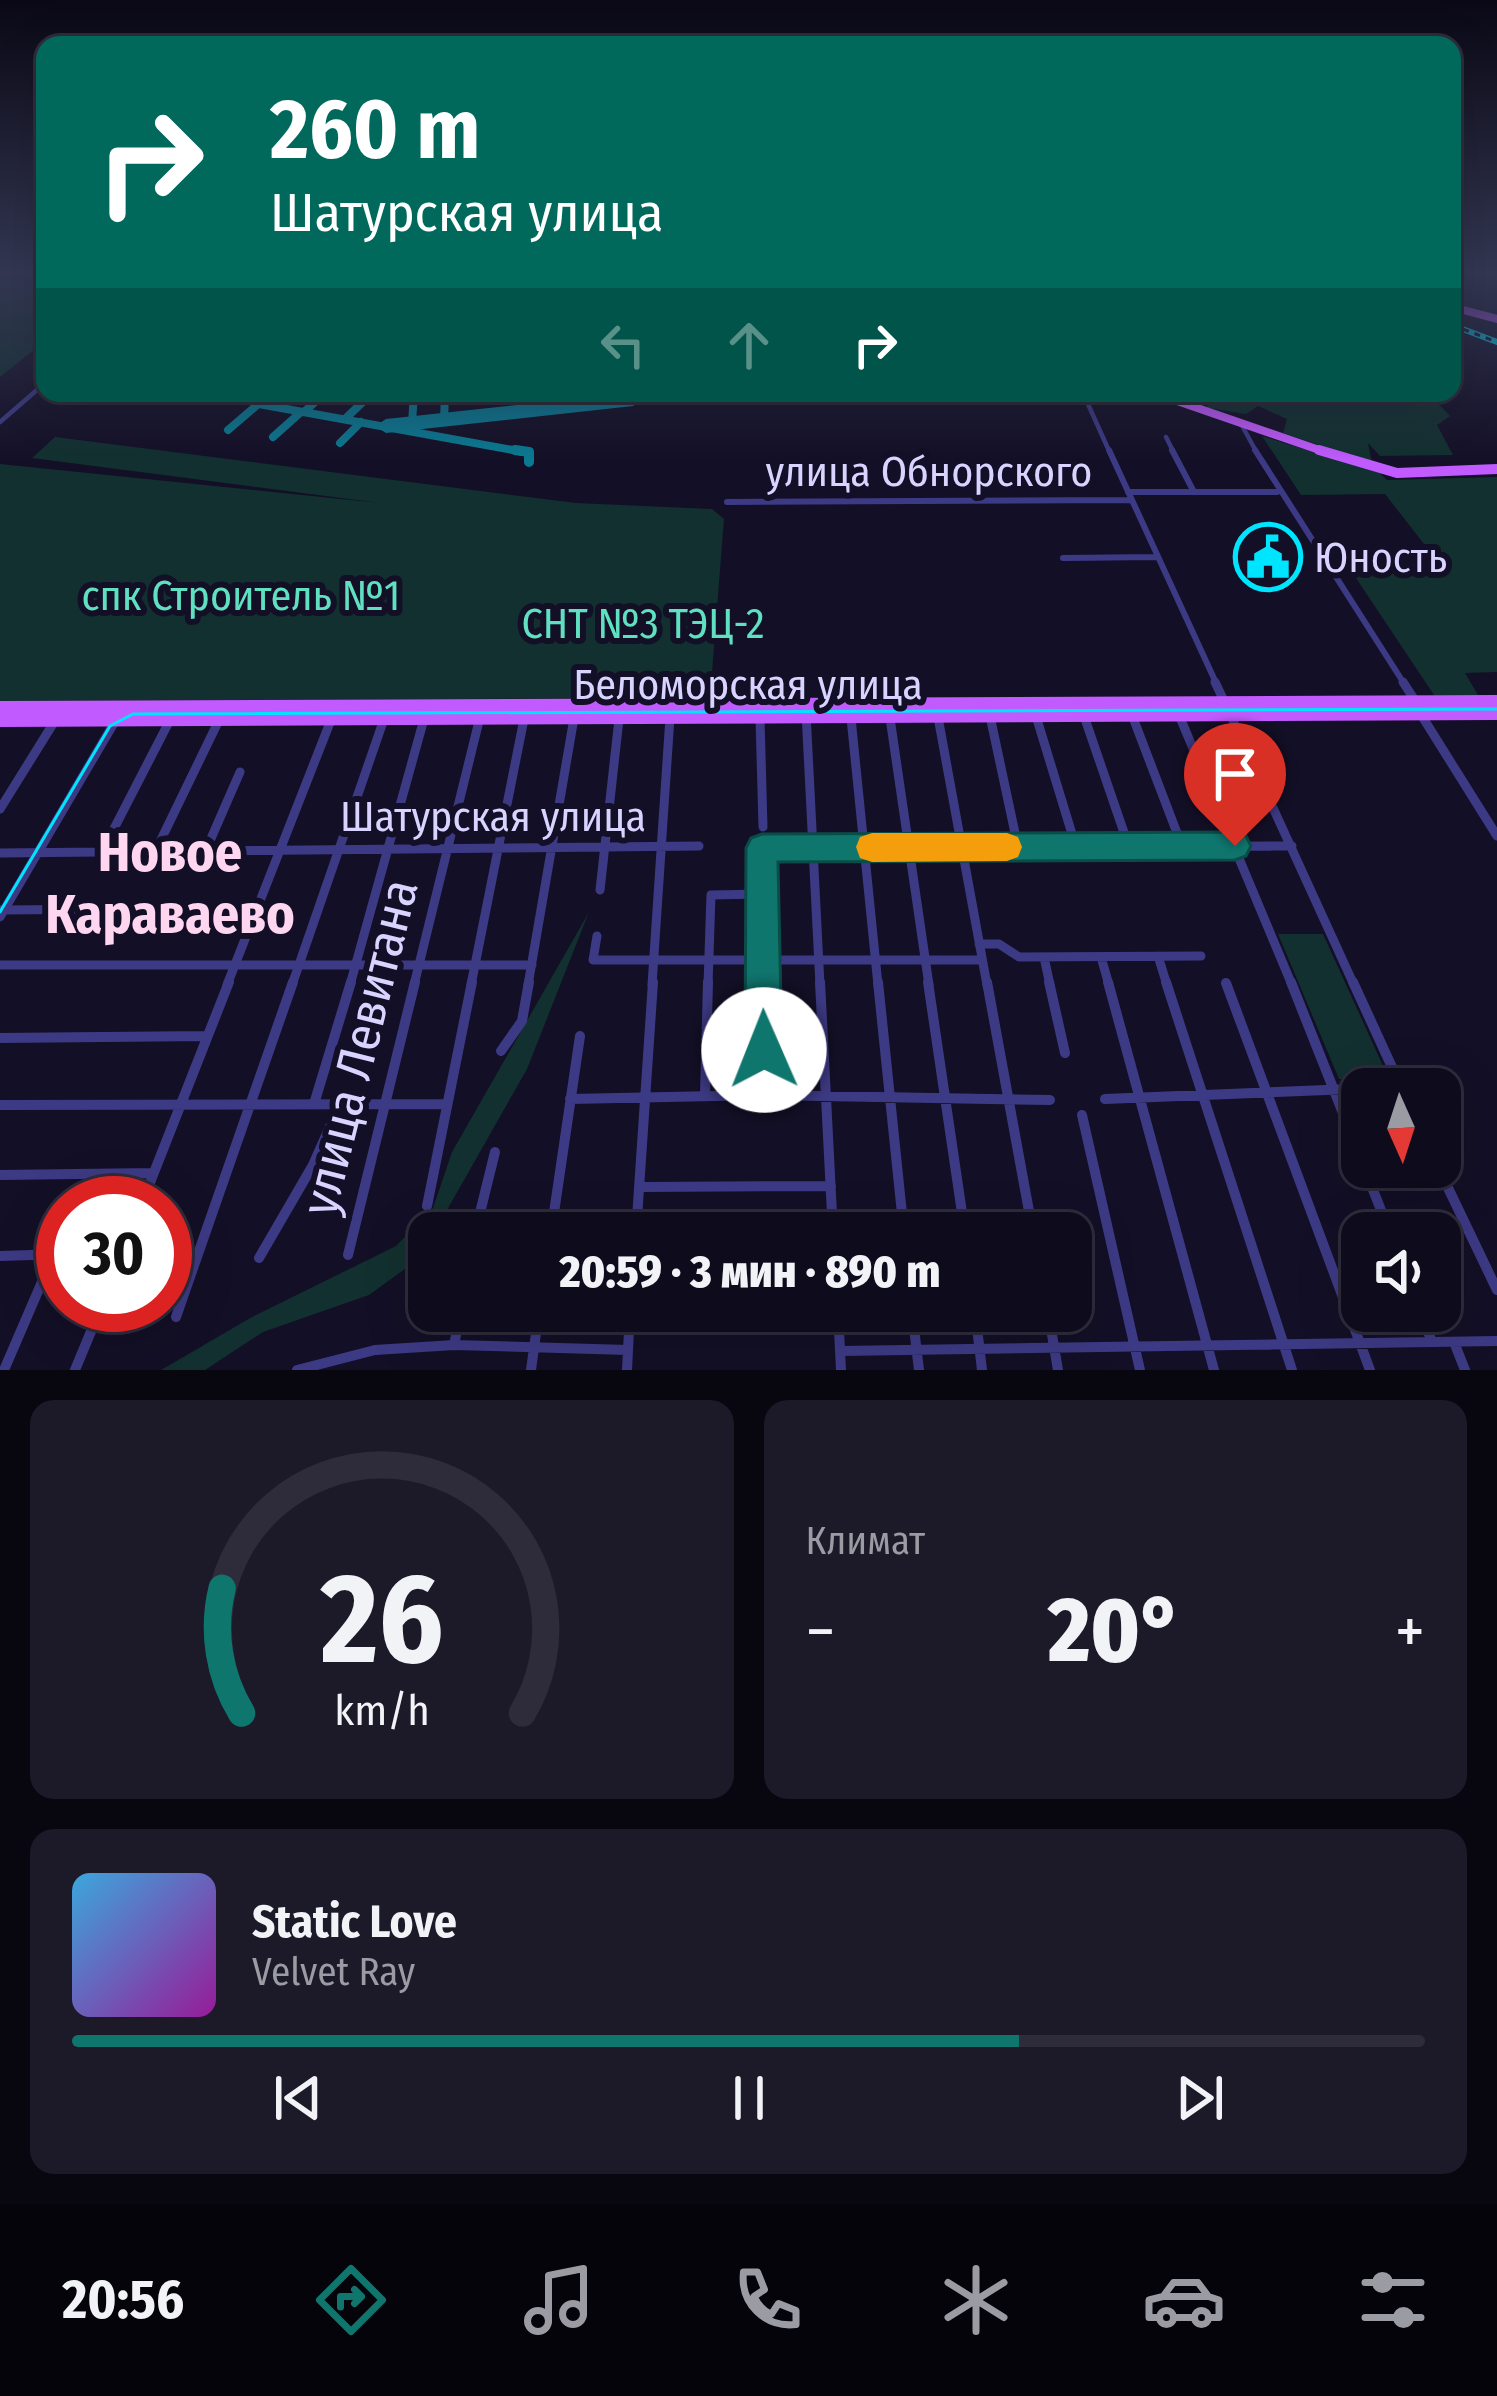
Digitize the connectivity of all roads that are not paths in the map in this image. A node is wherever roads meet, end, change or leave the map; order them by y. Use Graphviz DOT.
graph roads {
  1 [pos="36,391"];
  2 [pos="1087,402"];
  3 [pos="1181,402"];
  4 [pos="0,422"];
  5 [pos="1240,422"];
  6 [pos="1166,437"];
  7 [pos="1497,469"];
  8 [pos="1194,492"];
  9 [pos="1278,492"];
  10 [pos="1130,496"];
  11 [pos="727,502"];
  12 [pos="1158,557"];
  13 [pos="1063,558"];
  14 [pos="1497,702"];
  15 [pos="1418,708"];
  16 [pos="1228,710"];
  17 [pos="806,711"];
  18 [pos="334,712"];
  19 [pos="1025,712"];
  20 [pos="114,713"];
  21 [pos="1497,713"];
  22 [pos="1179,715"];
  23 [pos="760,716"];
  24 [pos="851,716"];
  25 [pos="890,716"];
  26 [pos="938,716"];
  27 [pos="990,716"];
  28 [pos="1084,716"];
  29 [pos="1132,716"];
  30 [pos="480,717"];
  31 [pos="524,717"];
  32 [pos="574,717"];
  33 [pos="619,717"];
  34 [pos="670,717"];
  35 [pos="56,718"];
  36 [pos="171,718"];
  37 [pos="220,718"];
  38 [pos="385,718"];
  39 [pos="424,718"];
  40 [pos="2,719"];
  41 [pos="241,772"];
  42 [pos="0,809"];
  43 [pos="763,826"];
  44 [pos="1497,836"];
  45 [pos="699,846"];
  46 [pos="1182,846"];
  47 [pos="1235,846"];
  48 [pos="1292,846"];
  49 [pos="910,847"];
  50 [pos="963,847"];
  51 [pos="1018,847"];
  52 [pos="1076,847"];
  53 [pos="1130,847"];
  54 [pos="551,848"];
  55 [pos="605,848"];
  56 [pos="661,848"];
  57 [pos="813,848"];
  58 [pos="866,848"];
  59 [pos="282,849"];
  60 [pos="341,849"];
  61 [pos="391,849"];
  62 [pos="449,849"];
  63 [pos="500,849"];
  64 [pos="103,850"];
  65 [pos="156,850"];
  66 [pos="206,850"];
  67 [pos="39,851"];
  68 [pos="0,853"];
  69 [pos="600,890"];
  70 [pos="762,894"];
  71 [pos="257,908"];
  72 [pos="1,912"];
  73 [pos="597,936"];
  74 [pos="979,944"];
  75 [pos="1158,956"];
  76 [pos="1201,956"];
  77 [pos="1044,957"];
  78 [pos="1100,957"];
  79 [pos="818,958"];
  80 [pos="874,958"];
  81 [pos="924,958"];
  82 [pos="651,959"];
  83 [pos="709,959"];
  84 [pos="762,959"];
  85 [pos="981,960"];
  86 [pos="0,965"];
  87 [pos="234,965"];
  88 [pos="298,965"];
  89 [pos="354,965"];
  90 [pos="419,965"];
  91 [pos="475,965"];
  92 [pos="532,965"];
  93 [pos="1226,982"];
  94 [pos="206,1036"];
  95 [pos="580,1036"];
  96 [pos="0,1038"];
  97 [pos="501,1051"];
  98 [pos="1065,1053"];
  99 [pos="1393,1068"];
  100 [pos="1334,1088"];
  101 [pos="1341,1088"];
  102 [pos="1269,1095"];
  103 [pos="645,1096"];
  104 [pos="705,1096"];
  105 [pos="765,1096"];
  106 [pos="1206,1096"];
  107 [pos="948,1097"];
  108 [pos="826,1098"];
  109 [pos="890,1098"];
  110 [pos="570,1099"];
  111 [pos="1105,1099"];
  112 [pos="1140,1099"];
  113 [pos="1050,1100"];
  114 [pos="1010,1102"];
  115 [pos="179,1104"];
  116 [pos="248,1104"];
  117 [pos="314,1104"];
  118 [pos="340,1104"];
  119 [pos="385,1104"];
  120 [pos="447,1104"];
  121 [pos="0,1106"];
  122 [pos="1341,1106"];
  123 [pos="1082,1115"];
  124 [pos="495,1152"];
  125 [pos="153,1173"];
  126 [pos="0,1175"];
  127 [pos="152,1176"];
  128 [pos="831,1186"];
  129 [pos="640,1187"];
  130 [pos="1448,1188"];
  131 [pos="427,1206"];
  132 [pos="480,1212"];
  133 [pos="554,1212"];
  134 [pos="638,1212"];
  135 [pos="832,1212"];
  136 [pos="902,1212"];
  137 [pos="962,1212"];
  138 [pos="1030,1212"];
  139 [pos="36,1255"];
  140 [pos="347,1255"];
  141 [pos="0,1256"];
  142 [pos="259,1258"];
  143 [pos="192,1270"];
  144 [pos="1497,1290"];
  145 [pos="36,1301"];
  146 [pos="91,1332"];
  147 [pos="457,1332"];
  148 [pos="536,1332"];
  149 [pos="629,1332"];
  150 [pos="839,1332"];
  151 [pos="915,1332"];
  152 [pos="978,1332"];
  153 [pos="1052,1332"];
  154 [pos="1428,1332"];
  155 [pos="1497,1340"];
  156 [pos="1432,1342"];
  157 [pos="1454,1342"];
  158 [pos="1360,1344"];
  159 [pos="454,1345"];
  160 [pos="1284,1346"];
  161 [pos="534,1347"];
  162 [pos="1207,1347"];
  163 [pos="1136,1349"];
  164 [pos="628,1350"];
  165 [pos="1055,1350"];
  166 [pos="840,1351"];
  167 [pos="980,1352"];
  168 [pos="917,1353"];
  169 [pos="4,1370"];
  170 [pos="75,1370"];
  171 [pos="297,1370"];
  172 [pos="531,1370"];
  173 [pos="627,1370"];
  174 [pos="841,1370"];
  175 [pos="919,1370"];
  176 [pos="982,1370"];
  177 [pos="1058,1370"];
  178 [pos="1140,1370"];
  179 [pos="1214,1370"];
  180 [pos="1292,1370"];
  181 [pos="1370,1370"];
  182 [pos="1465,1370"];
  1 -- 4 [label="street"];
  2 -- 10 [label="street"];
  3 -- 5 [label="main road"];
  5 -- 7 [label="main road"];
  5 -- 9 [label="street"];
  6 -- 8 [label="street"];
  8 -- 9 [label="street, улица Обнорского"];
  8 -- 10 [label="street, улица Обнорского"];
  9 -- 15 [label="street"];
  10 -- 11 [label="street, улица Обнорского"];
  10 -- 12 [label="street"];
  12 -- 13 [label="street"];
  12 -- 16 [label="street"];
  14 -- 15 [label="main road, Беломорская улица"];
  15 -- 16 [label="main road, Беломорская улица"];
  15 -- 21 [label="main road, Беломорская улица"];
  15 -- 44 [label="street"];
  16 -- 19 [label="main road, Беломорская улица"];
  16 -- 22 [label="main road, Беломорская улица"];
  16 -- 48 [label="street"];
  17 -- 18 [label="main road, Беломорская улица"];
  17 -- 19 [label="main road, Беломорская улица"];
  17 -- 23 [label="main road, Беломорская улица"];
  17 -- 24 [label="main road, Беломорская улица"];
  17 -- 57 [label="street"];
  18 -- 20 [label="main road, Беломорская улица"];
  18 -- 37 [label="main road, Беломорская улица"];
  18 -- 38 [label="main road, Беломорская улица"];
  18 -- 59 [label="street"];
  19 -- 27 [label="main road, Беломорская улица"];
  19 -- 28 [label="main road, Беломорская улица"];
  19 -- 52 [label="street"];
  20 -- 35 [label="main road, Беломорская улица"];
  20 -- 36 [label="main road, Беломорская улица"];
  20 -- 40 [label="main road, Беломорская улица"];
  20 -- 67 [label="street"];
  22 -- 29 [label="main road, Беломорская улица"];
  22 -- 47 [label="street"];
  23 -- 34 [label="main road, Беломорская улица"];
  23 -- 43 [label="street"];
  24 -- 25 [label="main road, Беломорская улица"];
  24 -- 58 [label="street"];
  25 -- 26 [label="main road, Беломорская улица"];
  25 -- 49 [label="street"];
  26 -- 27 [label="main road, Беломорская улица"];
  26 -- 50 [label="street"];
  27 -- 51 [label="street"];
  28 -- 29 [label="main road, Беломорская улица"];
  28 -- 53 [label="street"];
  29 -- 46 [label="street"];
  30 -- 31 [label="main road, Беломорская улица"];
  30 -- 39 [label="main road, Беломорская улица"];
  30 -- 62 [label="street, улица Левитана"];
  31 -- 32 [label="main road, Беломорская улица"];
  31 -- 63 [label="street"];
  32 -- 33 [label="main road, Беломорская улица"];
  32 -- 54 [label="street"];
  33 -- 34 [label="main road, Беломорская улица"];
  33 -- 55 [label="street"];
  34 -- 56 [label="street"];
  35 -- 40 [label="main road, Беломорская улица"];
  35 -- 42 [label="street"];
  36 -- 37 [label="main road, Беломорская улица"];
  36 -- 64 [label="street"];
  37 -- 65 [label="street"];
  38 -- 39 [label="main road, Беломорская улица"];
  38 -- 60 [label="street"];
  39 -- 61 [label="street"];
  41 -- 66 [label="street"];
  45 -- 56 [label="street, Шатурская улица"];
  46 -- 47 [label="street"];
  46 -- 53 [label="street"];
  47 -- 48 [label="street"];
  47 -- 100 [label="street"];
  48 -- 99 [label="street"];
  49 -- 50 [label="street"];
  49 -- 58 [label="street"];
  49 -- 81 [label="street"];
  50 -- 51 [label="street"];
  50 -- 74 [label="street"];
  51 -- 52 [label="street"];
  52 -- 53 [label="street"];
  54 -- 55 [label="street, Шатурская улица"];
  54 -- 63 [label="street, Шатурская улица"];
  54 -- 92 [label="street"];
  55 -- 56 [label="street, Шатурская улица"];
  55 -- 69 [label="street"];
  56 -- 82 [label="street"];
  57 -- 58 [label="street"];
  57 -- 70 [label="street"];
  57 -- 79 [label="street"];
  58 -- 80 [label="street"];
  59 -- 60 [label="street, Шатурская улица"];
  59 -- 66 [label="street, Шатурская улица"];
  59 -- 71 [label="street"];
  60 -- 61 [label="street, Шатурская улица"];
  60 -- 88 [label="street"];
  61 -- 62 [label="street, Шатурская улица"];
  61 -- 89 [label="street"];
  62 -- 63 [label="street, Шатурская улица"];
  62 -- 90 [label="street, улица Левитана"];
  63 -- 91 [label="street"];
  64 -- 65 [label="street, Шатурская улица"];
  64 -- 67 [label="street, Шатурская улица"];
  65 -- 66 [label="street, Шатурская улица"];
  67 -- 68 [label="street, Шатурская улица"];
  67 -- 72 [label="street"];
  70 -- 83 [label="street"];
  70 -- 84 [label="street"];
  71 -- 72 [label="street"];
  71 -- 87 [label="street"];
  73 -- 82 [label="street"];
  74 -- 77 [label="street"];
  74 -- 85 [label="street"];
  75 -- 76 [label="street"];
  75 -- 78 [label="street"];
  75 -- 106 [label="street"];
  77 -- 78 [label="street"];
  77 -- 98 [label="street"];
  78 -- 112 [label="street"];
  79 -- 80 [label="street"];
  79 -- 84 [label="street"];
  79 -- 108 [label="street"];
  80 -- 81 [label="street"];
  80 -- 109 [label="street"];
  81 -- 85 [label="street"];
  81 -- 107 [label="street"];
  82 -- 83 [label="street"];
  82 -- 103 [label="street"];
  83 -- 84 [label="street"];
  83 -- 104 [label="street"];
  84 -- 105 [label="street"];
  85 -- 114 [label="street"];
  86 -- 87 [label="street"];
  87 -- 88 [label="street"];
  87 -- 94 [label="street"];
  88 -- 89 [label="street"];
  88 -- 116 [label="street"];
  89 -- 90 [label="street"];
  89 -- 117 [label="street"];
  90 -- 91 [label="street"];
  90 -- 119 [label="street, улица Левитана"];
  91 -- 92 [label="street"];
  91 -- 120 [label="street"];
  92 -- 97 [label="street"];
  93 -- 102 [label="street"];
  94 -- 96 [label="street"];
  94 -- 115 [label="street"];
  95 -- 110 [label="street"];
  100 -- 101 [label="street"];
  100 -- 102 [label="street"];
  100 -- 122 [label="street"];
  102 -- 106 [label="street"];
  102 -- 158 [label="street"];
  103 -- 104 [label="street"];
  103 -- 110 [label="street"];
  103 -- 129 [label="street"];
  104 -- 105 [label="street"];
  105 -- 108 [label="street"];
  106 -- 112 [label="street"];
  106 -- 160 [label="street"];
  107 -- 109 [label="street"];
  107 -- 114 [label="street"];
  107 -- 137 [label="street"];
  108 -- 109 [label="street"];
  108 -- 128 [label="street"];
  109 -- 136 [label="street"];
  110 -- 133 [label="street"];
  111 -- 112 [label="street"];
  112 -- 162 [label="street"];
  113 -- 114 [label="street"];
  114 -- 138 [label="street"];
  115 -- 116 [label="street"];
  115 -- 121 [label="street"];
  115 -- 125 [label="street"];
  116 -- 117 [label="street"];
  116 -- 143 [label="street"];
  117 -- 118 [label="street"];
  118 -- 119 [label="street"];
  118 -- 142 [label="street"];
  119 -- 120 [label="street"];
  119 -- 140 [label="street, улица Левитана"];
  120 -- 131 [label="street"];
  123 -- 163 [label="street"];
  124 -- 132 [label="street"];
  125 -- 126 [label="street"];
  125 -- 127 [label="street"];
  128 -- 129 [label="street"];
  128 -- 135 [label="street"];
  129 -- 134 [label="street"];
  130 -- 144 [label="street"];
  139 -- 141 [label="street"];
  145 -- 169 [label="street"];
  146 -- 170 [label="street"];
  147 -- 159 [label="street"];
  148 -- 161 [label="street"];
  149 -- 164 [label="street"];
  150 -- 166 [label="street"];
  151 -- 168 [label="street"];
  152 -- 167 [label="street"];
  153 -- 165 [label="street"];
  154 -- 156 [label="street"];
  155 -- 157 [label="street"];
  156 -- 157 [label="street"];
  156 -- 158 [label="street"];
  157 -- 182 [label="street"];
  158 -- 160 [label="street"];
  158 -- 181 [label="street"];
  159 -- 161 [label="street"];
  159 -- 171 [label="street"];
  160 -- 162 [label="street"];
  160 -- 180 [label="street"];
  161 -- 164 [label="street"];
  161 -- 172 [label="street"];
  162 -- 163 [label="street"];
  162 -- 179 [label="street"];
  163 -- 165 [label="street"];
  163 -- 178 [label="street"];
  164 -- 173 [label="street"];
  165 -- 167 [label="street"];
  165 -- 177 [label="street"];
  166 -- 168 [label="street"];
  166 -- 174 [label="street"];
  167 -- 168 [label="street"];
  167 -- 176 [label="street"];
  168 -- 175 [label="street"];
}
